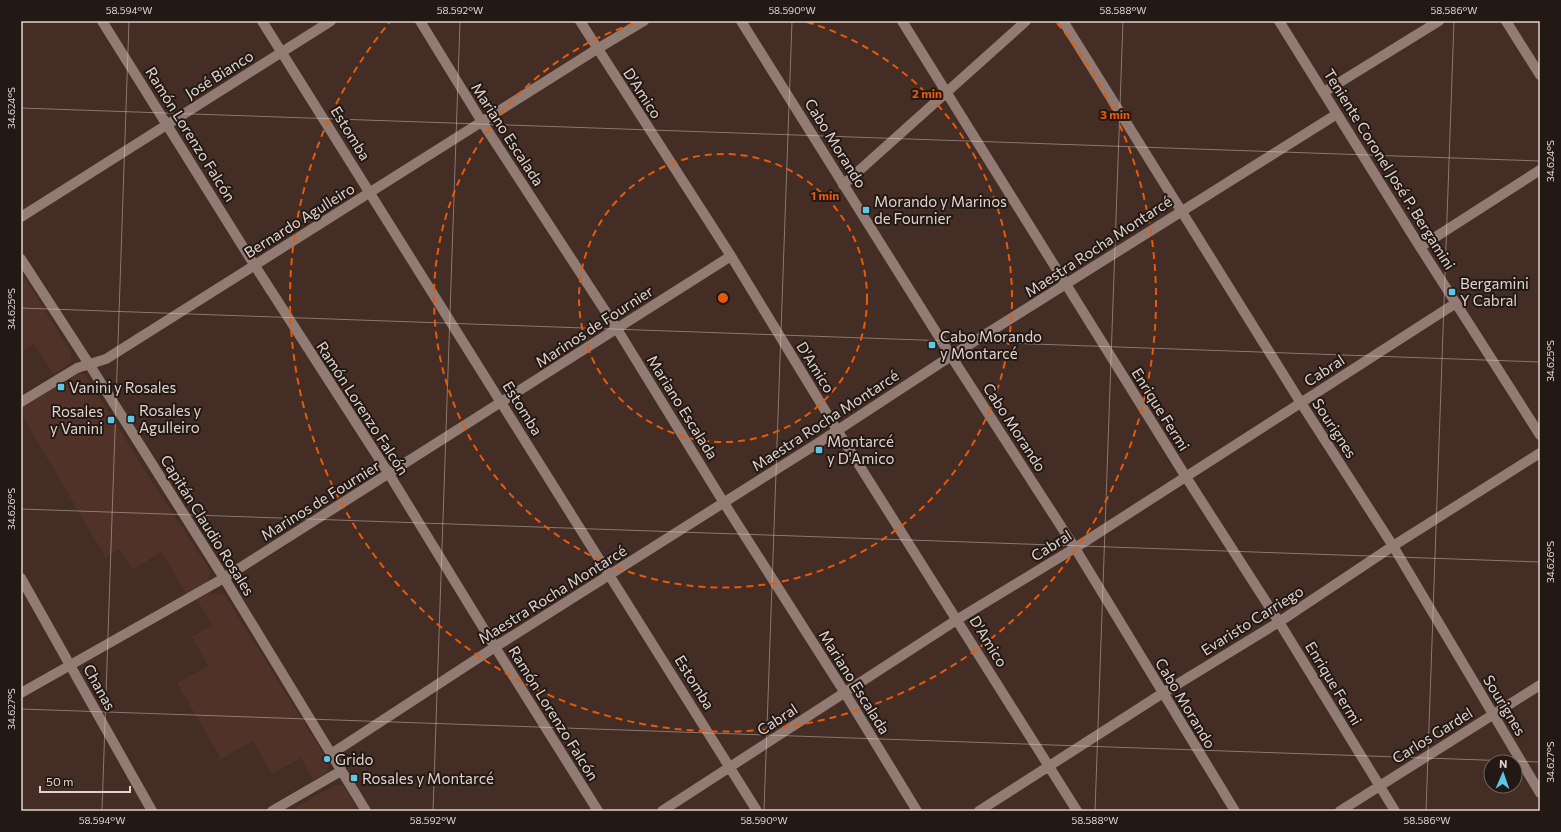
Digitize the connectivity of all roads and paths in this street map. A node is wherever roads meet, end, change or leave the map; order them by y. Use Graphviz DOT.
graph roads {
  1 [pos="102,21"];
  2 [pos="262,21"];
  3 [pos="331,21"];
  4 [pos="420,21"];
  5 [pos="580,21"];
  6 [pos="644,21"];
  7 [pos="741,21"];
  8 [pos="902,21"];
  9 [pos="1026,21"];
  10 [pos="1063,21"];
  11 [pos="1279,21"];
  12 [pos="1438,21"];
  13 [pos="1506,21"];
  14 [pos="597,49"];
  15 [pos="282,53"];
  16 [pos="1540,75"];
  17 [pos="948,92"];
  18 [pos="1324,92"];
  19 [pos="1337,114"];
  20 [pos="482,122"];
  21 [pos="167,124"];
  22 [pos="1540,170"];
  23 [pos="843,184"];
  24 [pos="371,193"];
  25 [pos="1182,210"];
  26 [pos="21,217"];
  27 [pos="1420,247"];
  28 [pos="731,256"];
  29 [pos="21,259"];
  30 [pos="255,266"];
  31 [pos="1066,285"];
  32 [pos="1456,303"];
  33 [pos="617,329"];
  34 [pos="951,356"];
  35 [pos="90,364"];
  36 [pos="21,402"];
  37 [pos="502,403"];
  38 [pos="1301,403"];
  39 [pos="837,430"];
  40 [pos="1540,435"];
  41 [pos="1540,453"];
  42 [pos="388,474"];
  43 [pos="1186,477"];
  44 [pos="724,503"];
  45 [pos="1393,546"];
  46 [pos="1075,548"];
  47 [pos="610,575"];
  48 [pos="21,578"];
  49 [pos="224,578"];
  50 [pos="958,619"];
  51 [pos="1279,622"];
  52 [pos="495,647"];
  53 [pos="71,665"];
  54 [pos="1540,685"];
  55 [pos="21,693"];
  56 [pos="845,693"];
  57 [pos="1163,693"];
  58 [pos="1493,714"];
  59 [pos="331,754"];
  60 [pos="1049,766"];
  61 [pos="730,767"];
  62 [pos="341,771"];
  63 [pos="1380,786"];
  64 [pos="1540,792"];
  65 [pos="152,811"];
  66 [pos="272,811"];
  67 [pos="366,811"];
  68 [pos="598,811"];
  69 [pos="662,811"];
  70 [pos="757,811"];
  71 [pos="917,811"];
  72 [pos="979,811"];
  73 [pos="1077,811"];
  74 [pos="1235,811"];
  75 [pos="1340,811"];
  76 [pos="1395,811"];
  1 -- 21 [label="street, Ramón Lorenzo Falcón"];
  2 -- 15 [label="street, Estomba"];
  3 -- 15 [label="street, José Bianco"];
  4 -- 20 [label="street, Mariano Escalada"];
  5 -- 14 [label="street, D'Amico"];
  6 -- 14 [label="street, Bernardo Agulleiro"];
  7 -- 23 [label="street, Cabo Morando"];
  8 -- 17 [label="street, Enrique Fermi"];
  9 -- 17 [label="street"];
  10 -- 25 [label="street, Sourignes"];
  11 -- 18 [label="street, Teniente Coronel José P. Bergamini"];
  12 -- 18 [label="street"];
  13 -- 16 [label="street"];
  14 -- 20 [label="street, Bernardo Agulleiro"];
  14 -- 28 [label="street, D'Amico"];
  15 -- 21 [label="street, José Bianco"];
  15 -- 24 [label="street, Estomba"];
  17 -- 23 [label="street"];
  17 -- 31 [label="street, Enrique Fermi"];
  18 -- 19 [label="street, Teniente Coronel José P. Bergamini"];
  19 -- 25 [label="street, Maestra Rocha Montarcé"];
  19 -- 27 [label="street, Teniente Coronel José P. Bergamini"];
  20 -- 24 [label="street, Bernardo Agulleiro"];
  20 -- 33 [label="street, Mariano Escalada"];
  21 -- 26 [label="street, José Bianco"];
  21 -- 30 [label="street, Ramón Lorenzo Falcón"];
  22 -- 27 [label="street"];
  23 -- 34 [label="street, Cabo Morando"];
  24 -- 30 [label="street, Bernardo Agulleiro"];
  24 -- 37 [label="street, Estomba"];
  25 -- 31 [label="street, Maestra Rocha Montarcé"];
  25 -- 38 [label="street, Sourignes"];
  27 -- 32 [label="street, Teniente Coronel José P. Bergamini"];
  28 -- 33 [label="street, Marinos de Fournier"];
  28 -- 39 [label="street, D'Amico"];
  29 -- 35 [label="street, Capitán Claudio Rosales"];
  30 -- 35 [label="street, Bernardo Agulleiro"];
  30 -- 42 [label="street, Ramón Lorenzo Falcón"];
  31 -- 34 [label="street, Maestra Rocha Montarcé"];
  31 -- 43 [label="street, Enrique Fermi"];
  32 -- 38 [label="street, Cabral"];
  32 -- 40 [label="street, Teniente Coronel José P. Bergamini"];
  33 -- 37 [label="street, Marinos de Fournier"];
  33 -- 44 [label="street, Mariano Escalada"];
  34 -- 39 [label="street, Maestra Rocha Montarcé"];
  34 -- 46 [label="street, Cabo Morando"];
  35 -- 36 [label="street, Bernardo Agulleiro"];
  35 -- 49 [label="street, Capitán Claudio Rosales"];
  37 -- 42 [label="street, Marinos de Fournier"];
  37 -- 47 [label="street, Estomba"];
  38 -- 43 [label="street, Cabral"];
  38 -- 45 [label="street, Sourignes"];
  39 -- 44 [label="street, Maestra Rocha Montarcé"];
  39 -- 50 [label="street, D'Amico"];
  41 -- 45 [label="street, Evaristo Carriego"];
  42 -- 49 [label="street, Marinos de Fournier"];
  42 -- 52 [label="street, Ramón Lorenzo Falcón"];
  43 -- 46 [label="street, Cabral"];
  43 -- 51 [label="street, Enrique Fermi"];
  44 -- 47 [label="street, Maestra Rocha Montarcé"];
  44 -- 56 [label="street, Mariano Escalada"];
  45 -- 51 [label="street, Evaristo Carriego"];
  45 -- 58 [label="street, Sourignes"];
  46 -- 50 [label="street, Cabral"];
  46 -- 57 [label="street, Cabo Morando"];
  47 -- 52 [label="street, Maestra Rocha Montarcé"];
  47 -- 61 [label="street, Estomba"];
  48 -- 53 [label="street, Chanas"];
  49 -- 53 [label="street, Marinos de Fournier"];
  49 -- 59 [label="street, Capitán Claudio Rosales"];
  50 -- 56 [label="street, Cabral"];
  50 -- 60 [label="street, D'Amico"];
  51 -- 57 [label="street, Evaristo Carriego"];
  51 -- 63 [label="street, Enrique Fermi"];
  52 -- 59 [label="street, Maestra Rocha Montarcé"];
  52 -- 68 [label="street, Ramón Lorenzo Falcón"];
  53 -- 55 [label="street, Marinos de Fournier"];
  53 -- 65 [label="street, Chanas"];
  54 -- 58 [label="street, Carlos Gardel"];
  56 -- 61 [label="street, Cabral"];
  56 -- 71 [label="street, Mariano Escalada"];
  57 -- 60 [label="street, Evaristo Carriego"];
  57 -- 74 [label="street, Cabo Morando"];
  58 -- 63 [label="street, Carlos Gardel"];
  58 -- 64 [label="street, Sourignes"];
  59 -- 62 [label="street, Capitán Claudio Rosales"];
  60 -- 72 [label="street, Evaristo Carriego"];
  60 -- 73 [label="street, D'Amico"];
  61 -- 69 [label="street, Cabral"];
  61 -- 70 [label="street, Estomba"];
  62 -- 66 [label="street"];
  62 -- 67 [label="street, Capitán Claudio Rosales"];
  63 -- 75 [label="street, Carlos Gardel"];
  63 -- 76 [label="street, Enrique Fermi"];
}
